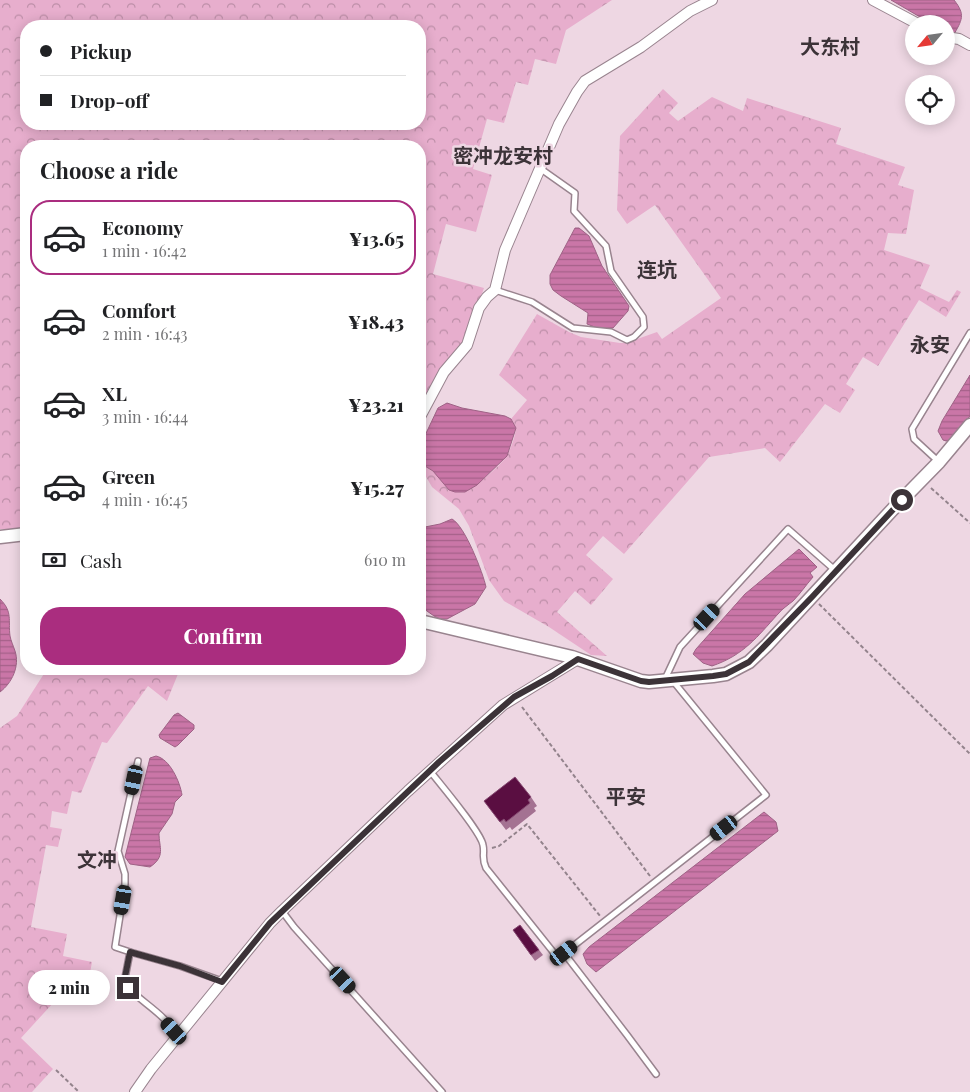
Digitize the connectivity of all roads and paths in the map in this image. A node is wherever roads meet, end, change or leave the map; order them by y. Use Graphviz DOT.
graph roads {
  1 [pos="712,0"];
  2 [pos="873,0"];
  3 [pos="905,17"];
  4 [pos="955,38"];
  5 [pos="970,45"];
  6 [pos="541,169"];
  7 [pos="495,290"];
  8 [pos="970,333"];
  9 [pos="426,406"];
  10 [pos="970,425"];
  11 [pos="939,462"];
  12 [pos="921,480"];
  13 [pos="970,523"];
  14 [pos="20,535"];
  15 [pos="0,537"];
  16 [pos="836,571"];
  17 [pos="812,597"];
  18 [pos="426,622"];
  19 [pos="578,659"];
  20 [pos="668,681"];
  21 [pos="514,697"];
  22 [pos="970,754"];
  23 [pos="138,762"];
  24 [pos="430,771"];
  25 [pos="483,851"];
  26 [pos="655,882"];
  27 [pos="282,911"];
  28 [pos="605,921"];
  29 [pos="130,952"];
  30 [pos="564,953"];
  31 [pos="222,982"];
  32 [pos="178,1038"];
  33 [pos="56,1070"];
  34 [pos="656,1074"];
  35 [pos="79,1092"];
  36 [pos="135,1092"];
  37 [pos="442,1092"];
  1 -- 6 [label="street"];
  2 -- 3 [label="street"];
  4 -- 5 [label="street"];
  6 -- 7 [label="street"];
  6 -- 7 [label="lane"];
  7 -- 9 [label="street"];
  8 -- 11 [label="lane"];
  10 -- 11 [label="street"];
  11 -- 12 [label="street"];
  12 -- 13 [label="path"];
  12 -- 16 [label="street"];
  14 -- 15 [label="street"];
  16 -- 17 [label="street"];
  16 -- 20 [label="lane"];
  17 -- 20 [label="street"];
  17 -- 22 [label="path"];
  18 -- 19 [label="street"];
  19 -- 20 [label="street"];
  19 -- 21 [label="street"];
  20 -- 26 [label="lane"];
  21 -- 24 [label="street"];
  21 -- 26 [label="path"];
  23 -- 29 [label="lane"];
  24 -- 25 [label="lane"];
  24 -- 27 [label="street"];
  25 -- 28 [label="path"];
  25 -- 30 [label="lane"];
  26 -- 28 [label="lane"];
  27 -- 31 [label="street"];
  27 -- 37 [label="lane"];
  28 -- 30 [label="lane"];
  29 -- 31 [label="lane"];
  29 -- 32 [label="lane"];
  30 -- 34 [label="lane"];
  31 -- 32 [label="street"];
  32 -- 36 [label="street"];
  33 -- 35 [label="path"];
}
